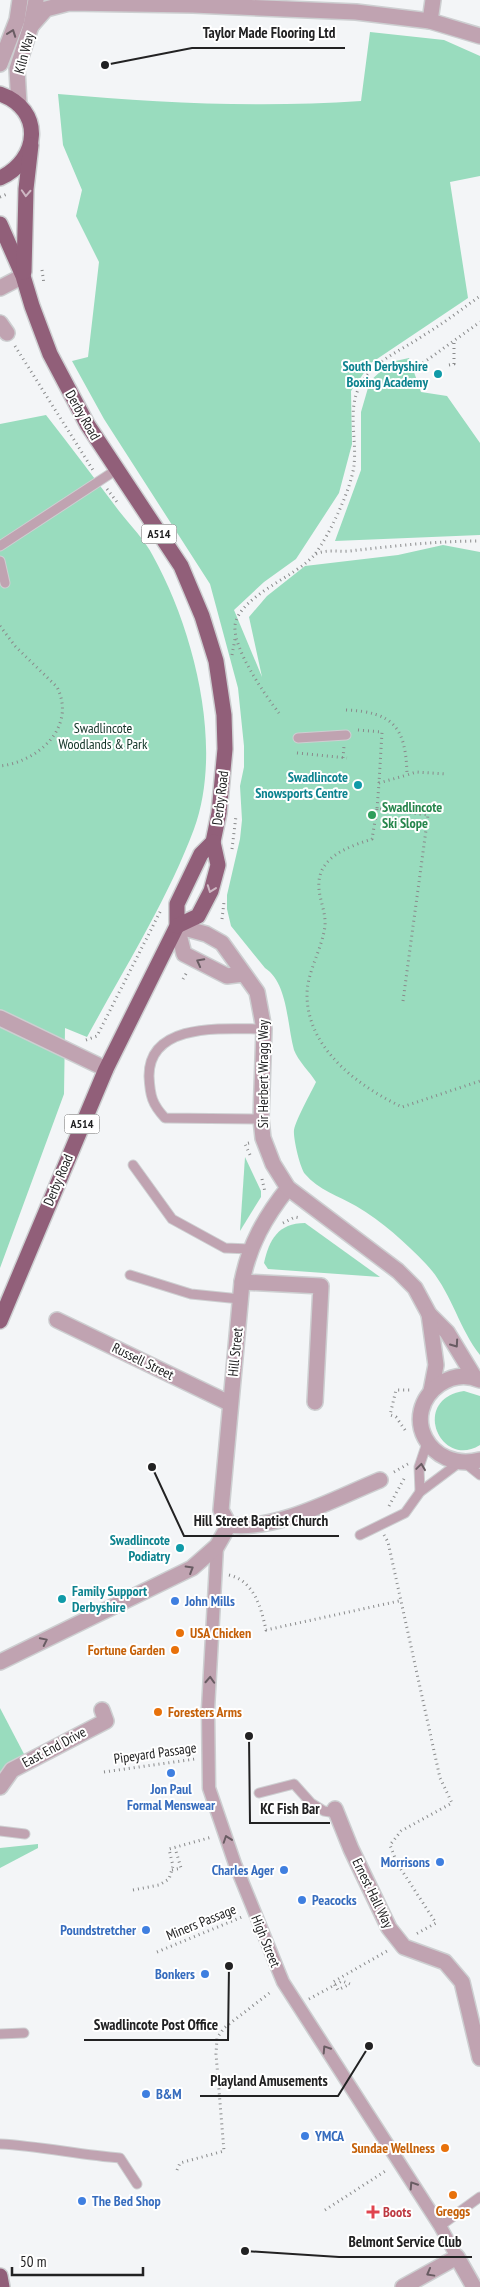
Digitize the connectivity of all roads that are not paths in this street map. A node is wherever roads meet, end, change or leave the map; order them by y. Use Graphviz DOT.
graph roads {
  1 [pos="20,0"];
  2 [pos="36,0"];
  3 [pos="433,0"];
  4 [pos="67,2"];
  5 [pos="430,21"];
  6 [pos="31,26"];
  7 [pos="480,36"];
  8 [pos="0,64"];
  9 [pos="0,94"];
  10 [pos="19,105"];
  11 [pos="31,145"];
  12 [pos="0,178"];
  13 [pos="0,224"];
  14 [pos="23,276"];
  15 [pos="0,288"];
  16 [pos="116,470"];
  17 [pos="0,546"];
  18 [pos="0,561"];
  19 [pos="5,583"];
  20 [pos="346,735"];
  21 [pos="298,738"];
  22 [pos="214,842"];
  23 [pos="177,926"];
  24 [pos="243,974"];
  25 [pos="0,1018"];
  26 [pos="264,1028"];
  27 [pos="106,1069"];
  28 [pos="260,1119"];
  29 [pos="133,1165"];
  30 [pos="288,1188"];
  31 [pos="250,1249"];
  32 [pos="130,1275"];
  33 [pos="242,1282"];
  34 [pos="240,1299"];
  35 [pos="429,1314"];
  36 [pos="57,1320"];
  37 [pos="0,1321"];
  38 [pos="477,1379"];
  39 [pos="425,1388"];
  40 [pos="315,1402"];
  41 [pos="229,1403"];
  42 [pos="427,1443"];
  43 [pos="480,1460"];
  44 [pos="462,1463"];
  45 [pos="480,1475"];
  46 [pos="380,1480"];
  47 [pos="420,1492"];
  48 [pos="229,1525"];
  49 [pos="360,1535"];
  50 [pos="217,1546"];
  51 [pos="0,1662"];
  52 [pos="102,1710"];
  53 [pos="0,1787"];
  54 [pos="259,1793"];
  55 [pos="335,1809"];
  56 [pos="0,1832"];
  57 [pos="25,1834"];
  58 [pos="24,2033"];
  59 [pos="0,2034"];
  60 [pos="480,2058"];
  61 [pos="0,2144"];
  62 [pos="137,2184"];
  63 [pos="480,2197"];
  64 [pos="440,2226"];
  65 [pos="457,2257"];
  66 [pos="0,2276"];
  67 [pos="2,2287"];
  68 [pos="403,2287"];
  69 [pos="474,2287"];
  8 -- 1 [label="street, Kiln Way, one-way"];
  2 -- 6 [label="street, Kiln Way"];
  3 -- 5 [label="street"];
  4 -- 5 [label="street"];
  4 -- 6 [label="street"];
  5 -- 7 [label="street"];
  6 -- 10 [label="street, Kiln Way"];
  9 -- 10 [label="main road"];
  10 -- 11 [label="main road, Derby Road"];
  11 -- 12 [label="main road"];
  11 -- 14 [label="main road, Derby Road / A514, one-way"];
  13 -- 14 [label="main road, Derby Road / A514"];
  14 -- 15 [label="street"];
  14 -- 16 [label="main road, Derby Road / A514"];
  16 -- 17 [label="lane"];
  16 -- 22 [label="main road, Derby Road / A514"];
  18 -- 19 [label="lane"];
  20 -- 21 [label="lane"];
  22 -- 23 [label="main road, Derby Road / A514"];
  22 -- 23 [label="main road, one-way"];
  23 -- 24 [label="street, Sir Herbert Wragg Way"];
  24 -- 23 [label="street, one-way"];
  23 -- 27 [label="main road, Derby Road / A514"];
  24 -- 26 [label="street, Sir Herbert Wragg Way"];
  25 -- 27 [label="street"];
  26 -- 28 [label="street, Sir Herbert Wragg Way"];
  26 -- 28 [label="lane"];
  27 -- 37 [label="main road, Derby Road / A514"];
  28 -- 30 [label="street, Sir Herbert Wragg Way"];
  29 -- 31 [label="lane"];
  30 -- 31 [label="street, Hill Street"];
  30 -- 35 [label="street, Sir Herbert Wragg Way"];
  31 -- 33 [label="street, Hill Street"];
  32 -- 34 [label="lane"];
  33 -- 34 [label="street, Hill Street"];
  33 -- 40 [label="street"];
  34 -- 41 [label="street, Hill Street"];
  35 -- 38 [label="street, Sir Herbert Wragg Way, one-way"];
  35 -- 39 [label="street, Sir Herbert Wragg Way"];
  36 -- 41 [label="street, Russell Street"];
  38 -- 39 [label="street"];
  39 -- 42 [label="street, Sir Herbert Wragg Way"];
  41 -- 48 [label="street, Hill Street"];
  42 -- 44 [label="street"];
  47 -- 42 [label="lane, one-way"];
  43 -- 44 [label="street"];
  44 -- 45 [label="lane"];
  44 -- 47 [label="lane"];
  46 -- 48 [label="street"];
  47 -- 49 [label="lane"];
  48 -- 50 [label="street"];
  51 -- 50 [label="street, one-way"];
  64 -- 50 [label="street, High Street, one-way"];
  52 -- 53 [label="street, East End Drive"];
  54 -- 55 [label="lane"];
  55 -- 60 [label="street, Ernest Hall Way"];
  56 -- 57 [label="lane"];
  58 -- 59 [label="lane"];
  61 -- 62 [label="lane"];
  63 -- 64 [label="lane"];
  64 -- 65 [label="street, High Street"];
  65 -- 68 [label="street, one-way"];
  65 -- 69 [label="street, High Street"];
  66 -- 67 [label="main road"];
}
